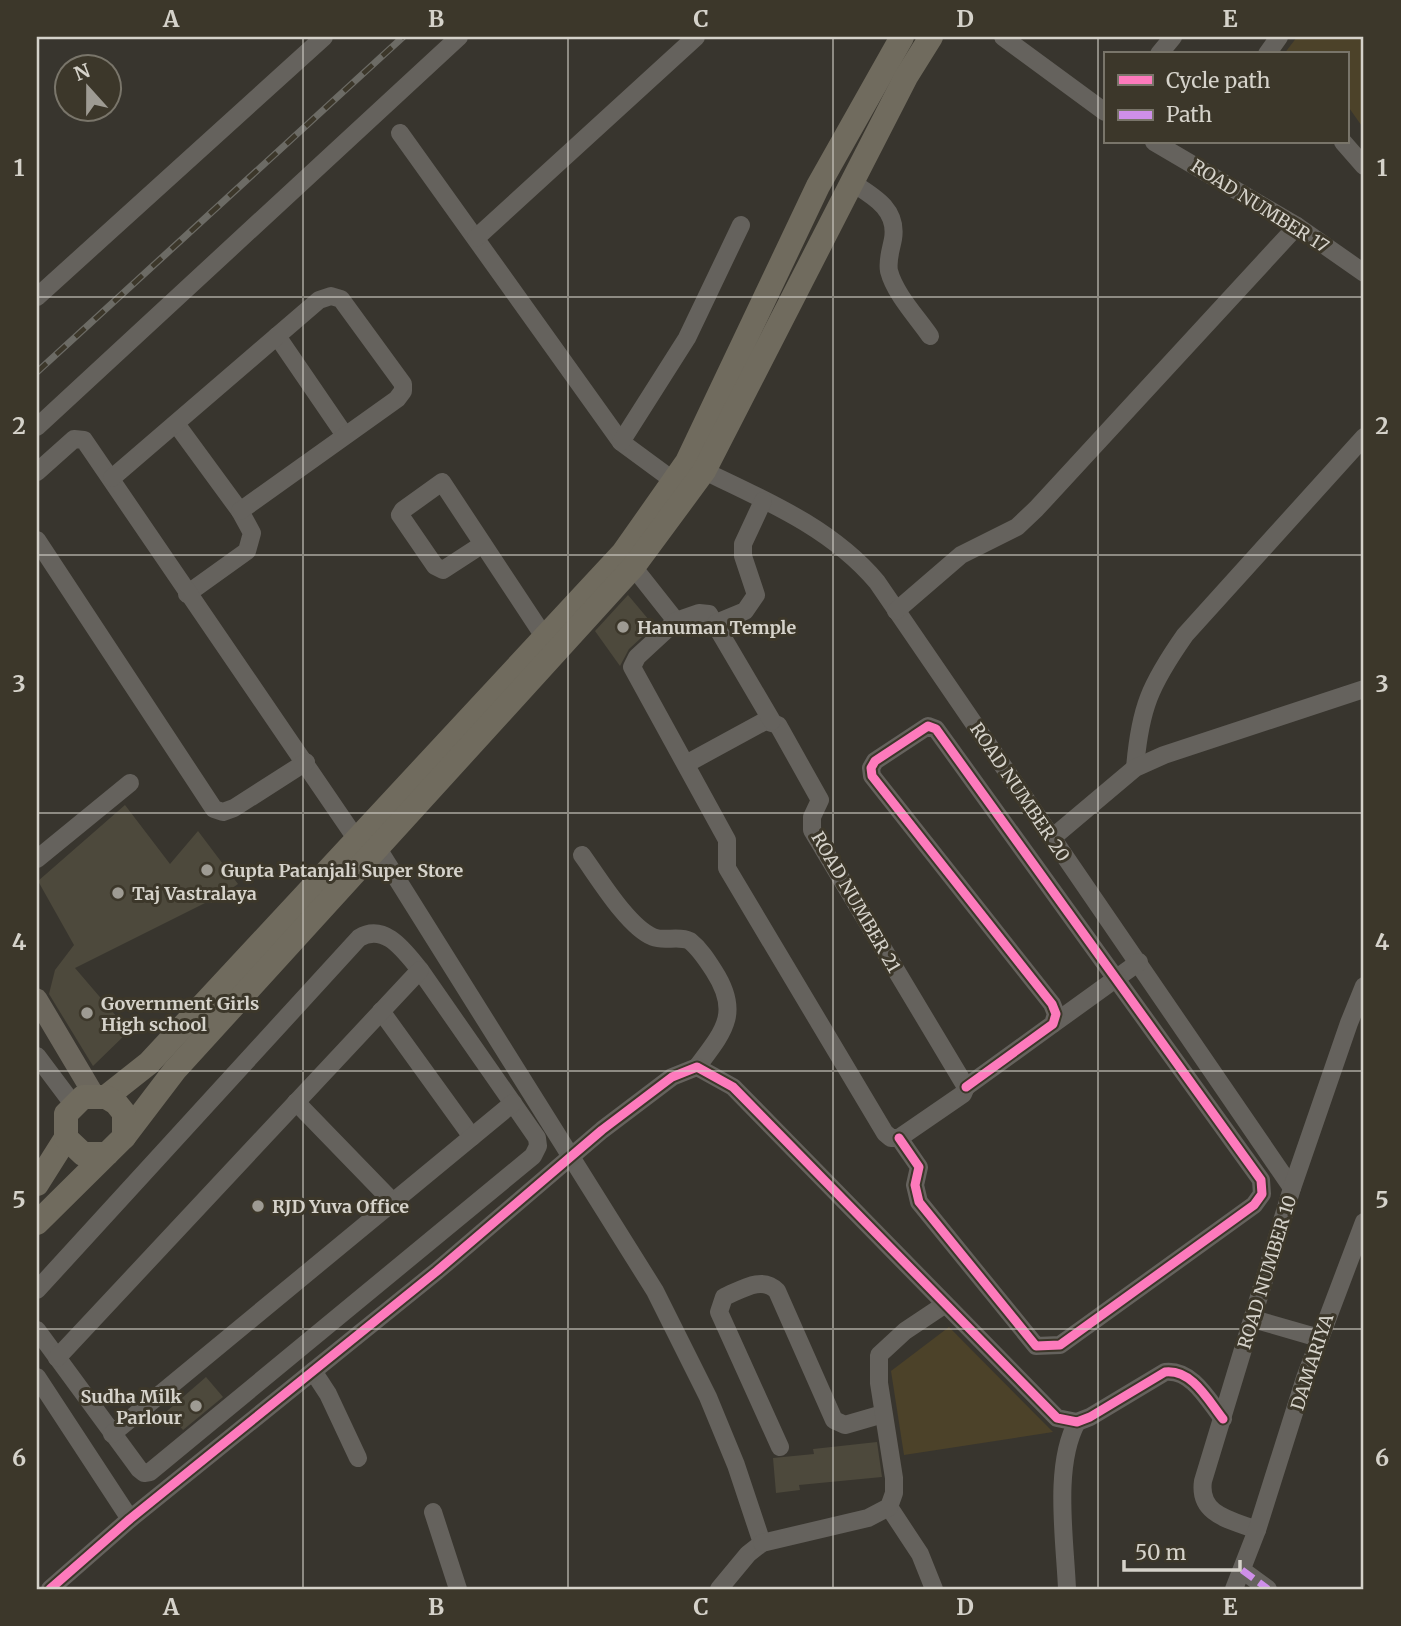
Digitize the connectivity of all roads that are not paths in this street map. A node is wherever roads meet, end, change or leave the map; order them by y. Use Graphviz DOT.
graph roads {
  1 [pos="324,37"];
  2 [pos="459,37"];
  3 [pos="696,37"];
  4 [pos="902,37"];
  5 [pos="931,37"];
  6 [pos="1003,37"];
  7 [pos="1173,37"];
  8 [pos="1279,37"];
  9 [pos="1161,52"];
  10 [pos="1268,52"];
  11 [pos="1104,111"];
  12 [pos="400,133"];
  13 [pos="1157,144"];
  14 [pos="1345,144"];
  15 [pos="1364,166"];
  16 [pos="851,181"];
  17 [pos="741,225"];
  18 [pos="1297,226"];
  19 [pos="475,238"];
  20 [pos="1364,273"];
  21 [pos="37,297"];
  22 [pos="276,336"];
  23 [pos="930,336"];
  24 [pos="177,425"];
  25 [pos="37,427"];
  26 [pos="344,434"];
  27 [pos="1364,437"];
  28 [pos="621,442"];
  29 [pos="688,471"];
  30 [pos="37,472"];
  31 [pos="112,478"];
  32 [pos="763,501"];
  33 [pos="240,511"];
  34 [pos="37,540"];
  35 [pos="483,544"];
  36 [pos="628,560"];
  37 [pos="187,594"];
  38 [pos="896,611"];
  39 [pos="676,621"];
  40 [pos="716,623"];
  41 [pos="545,638"];
  42 [pos="1364,690"];
  43 [pos="772,721"];
  44 [pos="306,762"];
  45 [pos="686,764"];
  46 [pos="1135,768"];
  47 [pos="130,783"];
  48 [pos="1052,838"];
  49 [pos="367,839"];
  50 [pos="582,855"];
  51 [pos="37,859"];
  52 [pos="1139,962"];
  53 [pos="419,970"];
  54 [pos="1116,979"];
  55 [pos="1364,986"];
  56 [pos="37,999"];
  57 [pos="381,1011"];
  58 [pos="1053,1024"];
  59 [pos="37,1056"];
  60 [pos="696,1067"];
  61 [pos="965,1091"];
  62 [pos="91,1099"];
  63 [pos="296,1102"];
  64 [pos="513,1103"];
  65 [pos="472,1137"];
  66 [pos="66,1138"];
  67 [pos="899,1138"];
  68 [pos="115,1146"];
  69 [pos="572,1156"];
  70 [pos="37,1184"];
  71 [pos="1292,1188"];
  72 [pos="393,1202"];
  73 [pos="1364,1222"];
  74 [pos="37,1223"];
  75 [pos="37,1290"];
  76 [pos="944,1305"];
  77 [pos="1253,1319"];
  78 [pos="37,1330"];
  79 [pos="1319,1338"];
  80 [pos="57,1359"];
  81 [pos="313,1371"];
  82 [pos="37,1377"];
  83 [pos="883,1414"];
  84 [pos="1223,1419"];
  85 [pos="1077,1422"];
  86 [pos="112,1434"];
  87 [pos="780,1447"];
  88 [pos="358,1458"];
  89 [pos="889,1507"];
  90 [pos="433,1512"];
  91 [pos="130,1519"];
  92 [pos="1257,1530"];
  93 [pos="762,1543"];
  94 [pos="1242,1570"];
  95 [pos="69,1583"];
  96 [pos="50,1589"];
  97 [pos="457,1589"];
  98 [pos="719,1589"];
  99 [pos="934,1589"];
  100 [pos="1067,1589"];
  101 [pos="1234,1589"];
  102 [pos="1268,1589"];
  1 -- 21 [label="street"];
  2 -- 25 [label="street"];
  3 -- 19 [label="street"];
  4 -- 29 [label="highway"];
  5 -- 16 [label="highway"];
  6 -- 11 [label="street"];
  7 -- 9 [label="street"];
  8 -- 10 [label="street"];
  12 -- 19 [label="street, ROAD NUMBER 20"];
  13 -- 18 [label="street, ROAD NUMBER 17"];
  14 -- 15 [label="street"];
  16 -- 23 [label="street"];
  16 -- 29 [label="highway"];
  17 -- 28 [label="street"];
  18 -- 20 [label="street, ROAD NUMBER 17"];
  18 -- 38 [label="street"];
  19 -- 28 [label="street, ROAD NUMBER 20"];
  22 -- 24 [label="street"];
  22 -- 26 [label="street"];
  22 -- 26 [label="street"];
  24 -- 31 [label="street"];
  24 -- 33 [label="street"];
  26 -- 33 [label="street"];
  27 -- 46 [label="street"];
  28 -- 29 [label="street, ROAD NUMBER 20"];
  29 -- 32 [label="street, ROAD NUMBER 20"];
  29 -- 36 [label="highway"];
  30 -- 31 [label="street"];
  31 -- 37 [label="street"];
  32 -- 38 [label="street, ROAD NUMBER 20"];
  32 -- 40 [label="street"];
  33 -- 37 [label="street"];
  34 -- 44 [label="street"];
  35 -- 35 [label="street"];
  35 -- 41 [label="street"];
  36 -- 39 [label="street"];
  36 -- 41 [label="highway"];
  36 -- 49 [label="highway"];
  37 -- 44 [label="street"];
  38 -- 48 [label="street, ROAD NUMBER 20"];
  39 -- 40 [label="street"];
  39 -- 45 [label="street"];
  40 -- 43 [label="street, ROAD NUMBER 21"];
  41 -- 49 [label="highway"];
  42 -- 46 [label="street"];
  43 -- 45 [label="street"];
  43 -- 61 [label="street, ROAD NUMBER 21"];
  44 -- 49 [label="street"];
  45 -- 67 [label="street"];
  46 -- 48 [label="street"];
  47 -- 51 [label="street"];
  48 -- 52 [label="street, ROAD NUMBER 20"];
  49 -- 62 [label="highway"];
  49 -- 68 [label="highway"];
  49 -- 69 [label="street"];
  50 -- 60 [label="street"];
  52 -- 54 [label="street"];
  52 -- 71 [label="street, ROAD NUMBER 20"];
  53 -- 57 [label="street"];
  53 -- 64 [label="street"];
  53 -- 75 [label="street"];
  54 -- 58 [label="street"];
  54 -- 58 [label="street"];
  54 -- 67 [label="street"];
  55 -- 71 [label="street, ROAD NUMBER 10"];
  56 -- 62 [label="main road"];
  57 -- 63 [label="street"];
  57 -- 65 [label="street"];
  58 -- 61 [label="street"];
  59 -- 62 [label="street"];
  60 -- 69 [label="street"];
  60 -- 76 [label="street"];
  61 -- 67 [label="street"];
  62 -- 66 [label="highway"];
  62 -- 68 [label="highway"];
  63 -- 72 [label="street"];
  63 -- 80 [label="street"];
  64 -- 65 [label="street"];
  64 -- 86 [label="street"];
  65 -- 72 [label="street"];
  66 -- 68 [label="highway"];
  66 -- 70 [label="highway"];
  68 -- 74 [label="highway"];
  69 -- 81 [label="street"];
  69 -- 93 [label="street"];
  71 -- 77 [label="street, ROAD NUMBER 10"];
  72 -- 86 [label="street"];
  73 -- 79 [label="street, DAMARIYA"];
  76 -- 83 [label="street"];
  76 -- 85 [label="street"];
  77 -- 79 [label="street"];
  77 -- 84 [label="street, ROAD NUMBER 10"];
  78 -- 80 [label="street"];
  79 -- 92 [label="street, DAMARIYA"];
  80 -- 86 [label="street"];
  81 -- 88 [label="street"];
  81 -- 91 [label="street"];
  82 -- 91 [label="street"];
  83 -- 87 [label="street"];
  83 -- 89 [label="street"];
  84 -- 85 [label="street"];
  84 -- 92 [label="street, ROAD NUMBER 10"];
  85 -- 100 [label="street"];
  89 -- 93 [label="street"];
  89 -- 99 [label="street"];
  90 -- 97 [label="street"];
  91 -- 95 [label="street"];
  92 -- 94 [label="street, DAMARIYA"];
  93 -- 98 [label="street"];
  94 -- 101 [label="street, DAMARIYA"];
  94 -- 102 [label="street"];
  95 -- 96 [label="street"];
}
